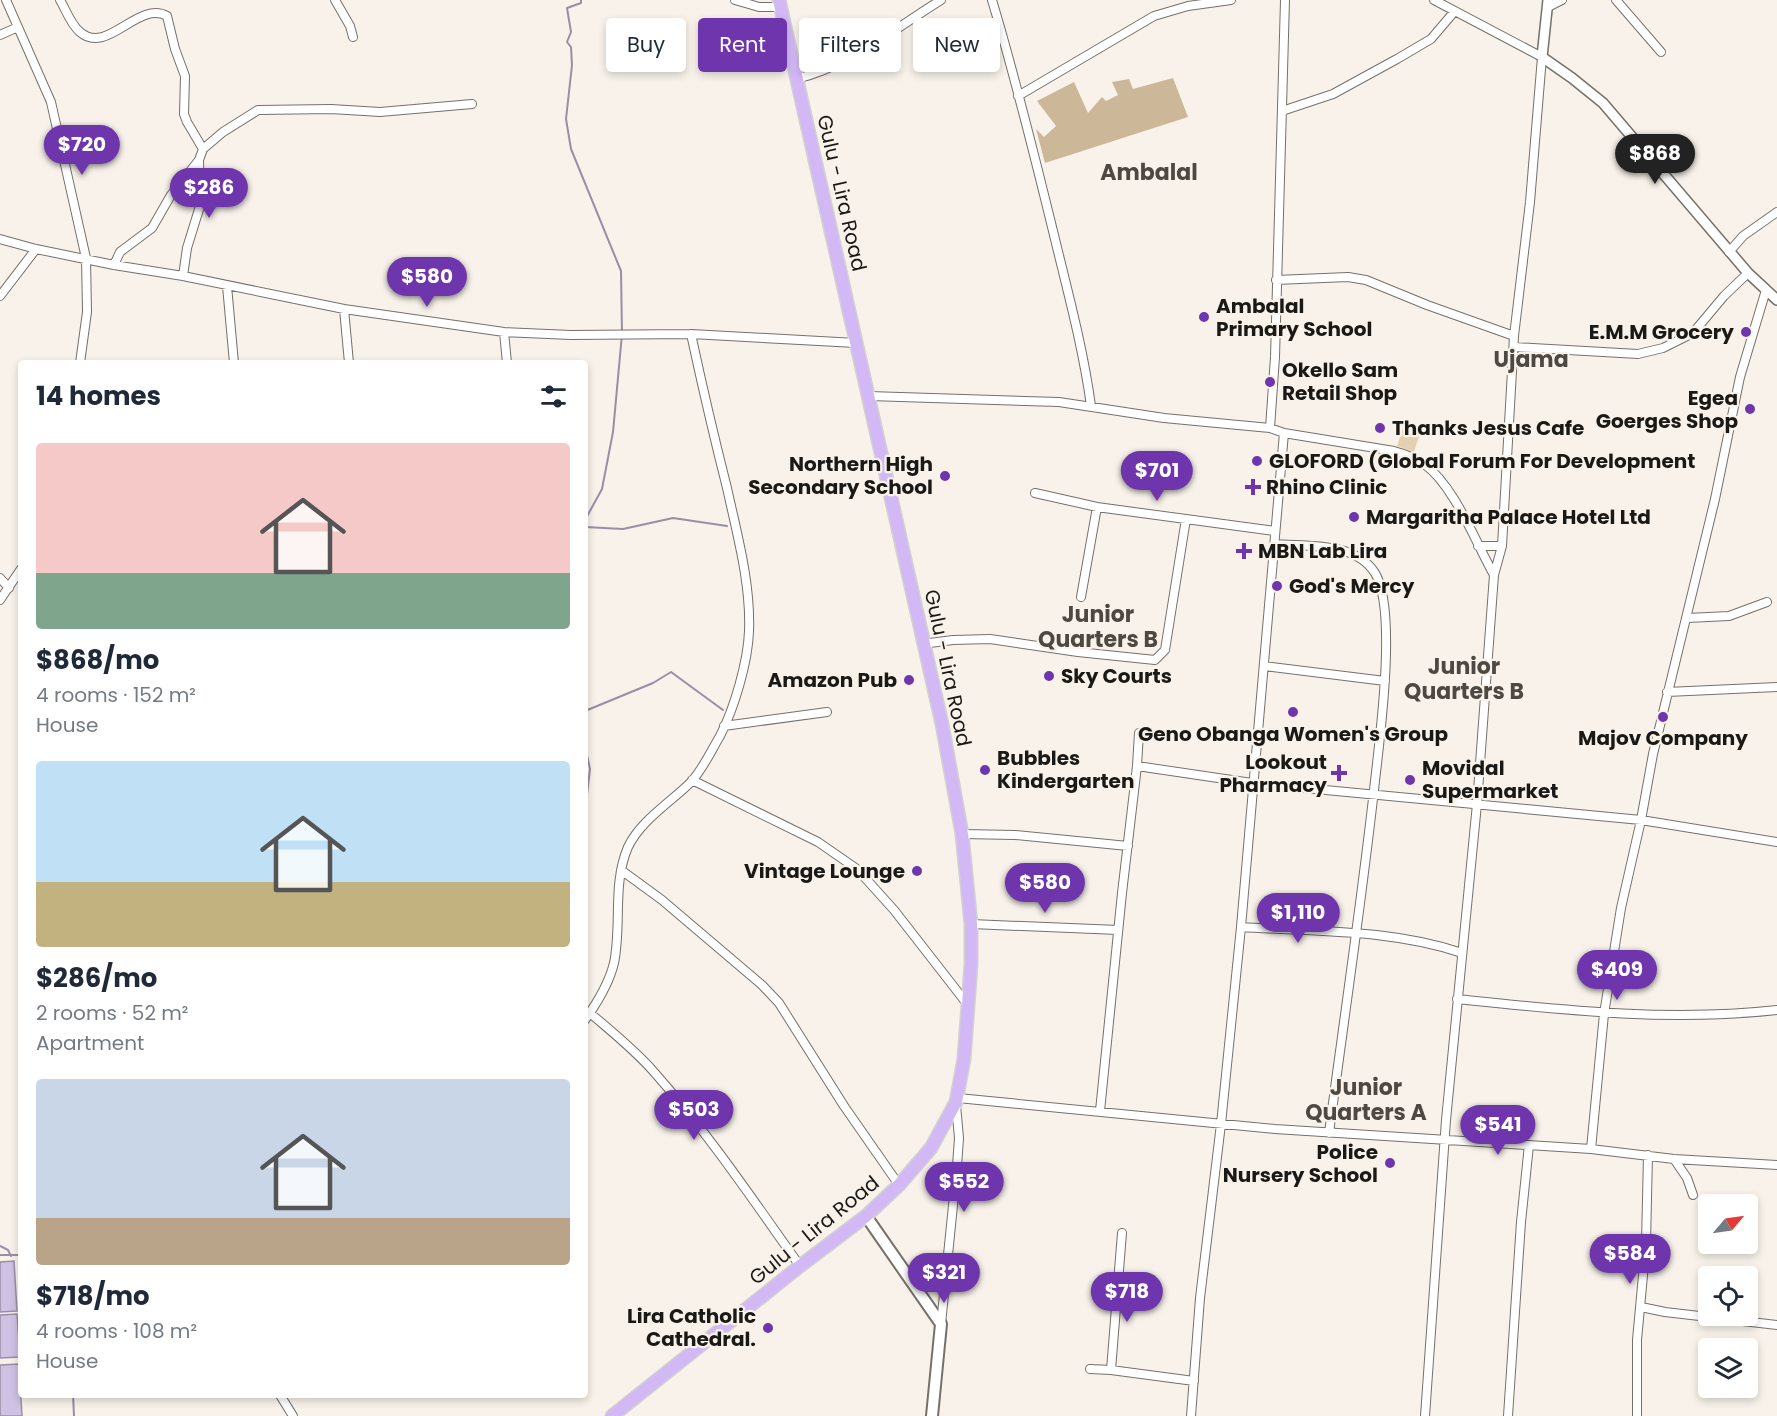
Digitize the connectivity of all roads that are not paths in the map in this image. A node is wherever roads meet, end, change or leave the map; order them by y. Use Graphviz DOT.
graph roads {
  1 [pos="6,0"];
  2 [pos="60,0"];
  3 [pos="335,0"];
  4 [pos="735,0"];
  5 [pos="941,0"];
  6 [pos="992,0"];
  7 [pos="1231,0"];
  8 [pos="1285,0"];
  9 [pos="1434,0"];
  10 [pos="1562,0"];
  11 [pos="1616,0"];
  12 [pos="779,3"];
  13 [pos="1548,4"];
  14 [pos="1454,12"];
  15 [pos="18,27"];
  16 [pos="0,35"];
  17 [pos="353,37"];
  18 [pos="1661,52"];
  19 [pos="1542,57"];
  20 [pos="796,79"];
  21 [pos="1018,96"];
  22 [pos="472,104"];
  23 [pos="1282,111"];
  24 [pos="203,149"];
  25 [pos="199,160"];
  26 [pos="1777,213"];
  27 [pos="0,238"];
  28 [pos="36,249"];
  29 [pos="1729,252"];
  30 [pos="86,258"];
  31 [pos="114,265"];
  32 [pos="1748,273"];
  33 [pos="183,276"];
  34 [pos="1276,280"];
  35 [pos="227,286"];
  36 [pos="1766,290"];
  37 [pos="0,296"];
  38 [pos="1777,300"];
  39 [pos="344,309"];
  40 [pos="504,332"];
  41 [pos="690,334"];
  42 [pos="1514,336"];
  43 [pos="856,343"];
  44 [pos="1514,347"];
  45 [pos="80,360"];
  46 [pos="234,360"];
  47 [pos="349,360"];
  48 [pos="507,360"];
  49 [pos="869,396"];
  50 [pos="1091,406"];
  51 [pos="1270,428"];
  52 [pos="1284,433"];
  53 [pos="1035,493"];
  54 [pos="1097,507"];
  55 [pos="1186,519"];
  56 [pos="1275,531"];
  57 [pos="1274,544"];
  58 [pos="1478,546"];
  59 [pos="1502,546"];
  60 [pos="18,574"];
  61 [pos="1494,575"];
  62 [pos="0,578"];
  63 [pos="9,588"];
  64 [pos="1081,597"];
  65 [pos="0,600"];
  66 [pos="1767,602"];
  67 [pos="1687,618"];
  68 [pos="922,644"];
  69 [pos="1264,666"];
  70 [pos="1384,681"];
  71 [pos="1777,687"];
  72 [pos="1667,692"];
  73 [pos="827,712"];
  74 [pos="724,726"];
  75 [pos="1139,733"];
  76 [pos="1137,766"];
  77 [pos="692,780"];
  78 [pos="1252,783"];
  79 [pos="1373,794"];
  80 [pos="1477,804"];
  81 [pos="1641,820"];
  82 [pos="962,834"];
  83 [pos="1777,842"];
  84 [pos="1128,846"];
  85 [pos="621,870"];
  86 [pos="971,924"];
  87 [pos="1241,927"];
  88 [pos="1118,930"];
  89 [pos="1357,934"];
  90 [pos="1462,953"];
  91 [pos="1457,999"];
  92 [pos="968,1005"];
  93 [pos="1777,1010"];
  94 [pos="588,1014"];
  95 [pos="1604,1014"];
  96 [pos="588,1017"];
  97 [pos="957,1100"];
  98 [pos="1100,1111"];
  99 [pos="1221,1124"];
  100 [pos="1329,1133"];
  101 [pos="1445,1141"];
  102 [pos="1529,1146"];
  103 [pos="1591,1149"];
  104 [pos="1648,1155"];
  105 [pos="1674,1159"];
  106 [pos="1777,1165"];
  107 [pos="899,1185"];
  108 [pos="1693,1195"];
  109 [pos="866,1216"];
  110 [pos="1122,1233"];
  111 [pos="800,1266"];
  112 [pos="1641,1307"];
  113 [pos="941,1324"];
  114 [pos="1777,1325"];
  115 [pos="1090,1369"];
  116 [pos="1111,1371"];
  117 [pos="1194,1381"];
  118 [pos="282,1398"];
  119 [pos="293,1416"];
  120 [pos="612,1416"];
  121 [pos="932,1416"];
  122 [pos="1191,1416"];
  123 [pos="1425,1416"];
  124 [pos="1508,1416"];
  125 [pos="1636,1416"];
  1 -- 15 [label="street"];
  2 -- 24 [label="street"];
  3 -- 17 [label="street"];
  4 -- 12 [label="street"];
  5 -- 20 [label="street"];
  6 -- 21 [label="street"];
  7 -- 21 [label="street"];
  8 -- 23 [label="street"];
  9 -- 14 [label="street"];
  10 -- 13 [label="street"];
  11 -- 18 [label="street"];
  12 -- 20 [label="main road, Gulu - Lira Road"];
  13 -- 19 [label="street"];
  14 -- 19 [label="street"];
  14 -- 23 [label="street"];
  15 -- 16 [label="street"];
  15 -- 30 [label="street"];
  19 -- 29 [label="street"];
  19 -- 42 [label="street"];
  20 -- 43 [label="main road, Gulu - Lira Road"];
  21 -- 50 [label="street"];
  22 -- 24 [label="street"];
  23 -- 34 [label="street"];
  24 -- 25 [label="street"];
  25 -- 31 [label="street"];
  25 -- 33 [label="street"];
  26 -- 29 [label="street"];
  27 -- 28 [label="street"];
  28 -- 30 [label="street"];
  28 -- 37 [label="street"];
  29 -- 32 [label="street"];
  30 -- 31 [label="street"];
  30 -- 45 [label="street"];
  31 -- 33 [label="street"];
  32 -- 36 [label="street"];
  32 -- 44 [label="street"];
  33 -- 35 [label="street"];
  34 -- 42 [label="street"];
  34 -- 51 [label="street"];
  35 -- 39 [label="street"];
  35 -- 46 [label="street"];
  36 -- 38 [label="street"];
  36 -- 67 [label="street"];
  39 -- 40 [label="street"];
  39 -- 47 [label="street"];
  40 -- 41 [label="street"];
  40 -- 48 [label="street"];
  41 -- 43 [label="street"];
  41 -- 74 [label="street"];
  42 -- 44 [label="street"];
  43 -- 49 [label="main road, Gulu - Lira Road"];
  44 -- 59 [label="street"];
  49 -- 50 [label="street"];
  49 -- 68 [label="main road, Gulu - Lira Road"];
  50 -- 51 [label="street"];
  51 -- 52 [label="street"];
  52 -- 56 [label="street"];
  52 -- 58 [label="street"];
  53 -- 54 [label="street"];
  54 -- 55 [label="street"];
  54 -- 64 [label="street"];
  55 -- 56 [label="street"];
  55 -- 68 [label="street"];
  56 -- 57 [label="street"];
  57 -- 69 [label="street"];
  57 -- 70 [label="street"];
  58 -- 59 [label="street"];
  58 -- 61 [label="street"];
  59 -- 61 [label="street"];
  60 -- 63 [label="street"];
  61 -- 80 [label="street"];
  62 -- 63 [label="street"];
  63 -- 65 [label="street"];
  66 -- 67 [label="street"];
  67 -- 72 [label="street"];
  68 -- 82 [label="main road, Gulu - Lira Road"];
  69 -- 70 [label="street"];
  69 -- 78 [label="street"];
  70 -- 79 [label="street"];
  71 -- 72 [label="street"];
  72 -- 81 [label="street"];
  73 -- 74 [label="street"];
  74 -- 77 [label="street"];
  75 -- 76 [label="street"];
  76 -- 78 [label="street"];
  76 -- 84 [label="street"];
  77 -- 85 [label="street"];
  77 -- 92 [label="street"];
  78 -- 79 [label="street"];
  78 -- 87 [label="street"];
  79 -- 80 [label="street"];
  79 -- 89 [label="street"];
  80 -- 81 [label="street"];
  80 -- 90 [label="street"];
  81 -- 83 [label="street"];
  81 -- 95 [label="street"];
  82 -- 84 [label="street"];
  82 -- 86 [label="main road, Gulu - Lira Road"];
  84 -- 88 [label="street"];
  85 -- 94 [label="street"];
  85 -- 107 [label="street"];
  86 -- 88 [label="street"];
  86 -- 92 [label="main road, Gulu - Lira Road"];
  87 -- 89 [label="street"];
  87 -- 99 [label="street"];
  88 -- 98 [label="street"];
  89 -- 90 [label="street"];
  89 -- 100 [label="street"];
  90 -- 91 [label="street"];
  91 -- 95 [label="street"];
  91 -- 101 [label="street"];
  92 -- 97 [label="main road, Gulu - Lira Road"];
  93 -- 95 [label="street"];
  95 -- 103 [label="street"];
  96 -- 111 [label="street"];
  97 -- 98 [label="street"];
  97 -- 107 [label="main road, Gulu - Lira Road"];
  97 -- 113 [label="street"];
  98 -- 99 [label="street"];
  99 -- 100 [label="street"];
  99 -- 117 [label="street"];
  100 -- 101 [label="street"];
  101 -- 102 [label="street"];
  101 -- 123 [label="street"];
  102 -- 103 [label="street"];
  102 -- 124 [label="street"];
  103 -- 104 [label="street"];
  104 -- 105 [label="street"];
  104 -- 112 [label="street"];
  105 -- 106 [label="street"];
  105 -- 108 [label="street"];
  107 -- 109 [label="main road, Gulu - Lira Road"];
  109 -- 111 [label="main road, Gulu - Lira Road"];
  109 -- 113 [label="main road"];
  110 -- 116 [label="street"];
  111 -- 120 [label="main road, Gulu - Lira Road"];
  112 -- 114 [label="street"];
  112 -- 125 [label="street"];
  113 -- 121 [label="main road"];
  115 -- 116 [label="street"];
  116 -- 117 [label="street"];
  117 -- 122 [label="street"];
  118 -- 119 [label="street"];
}
